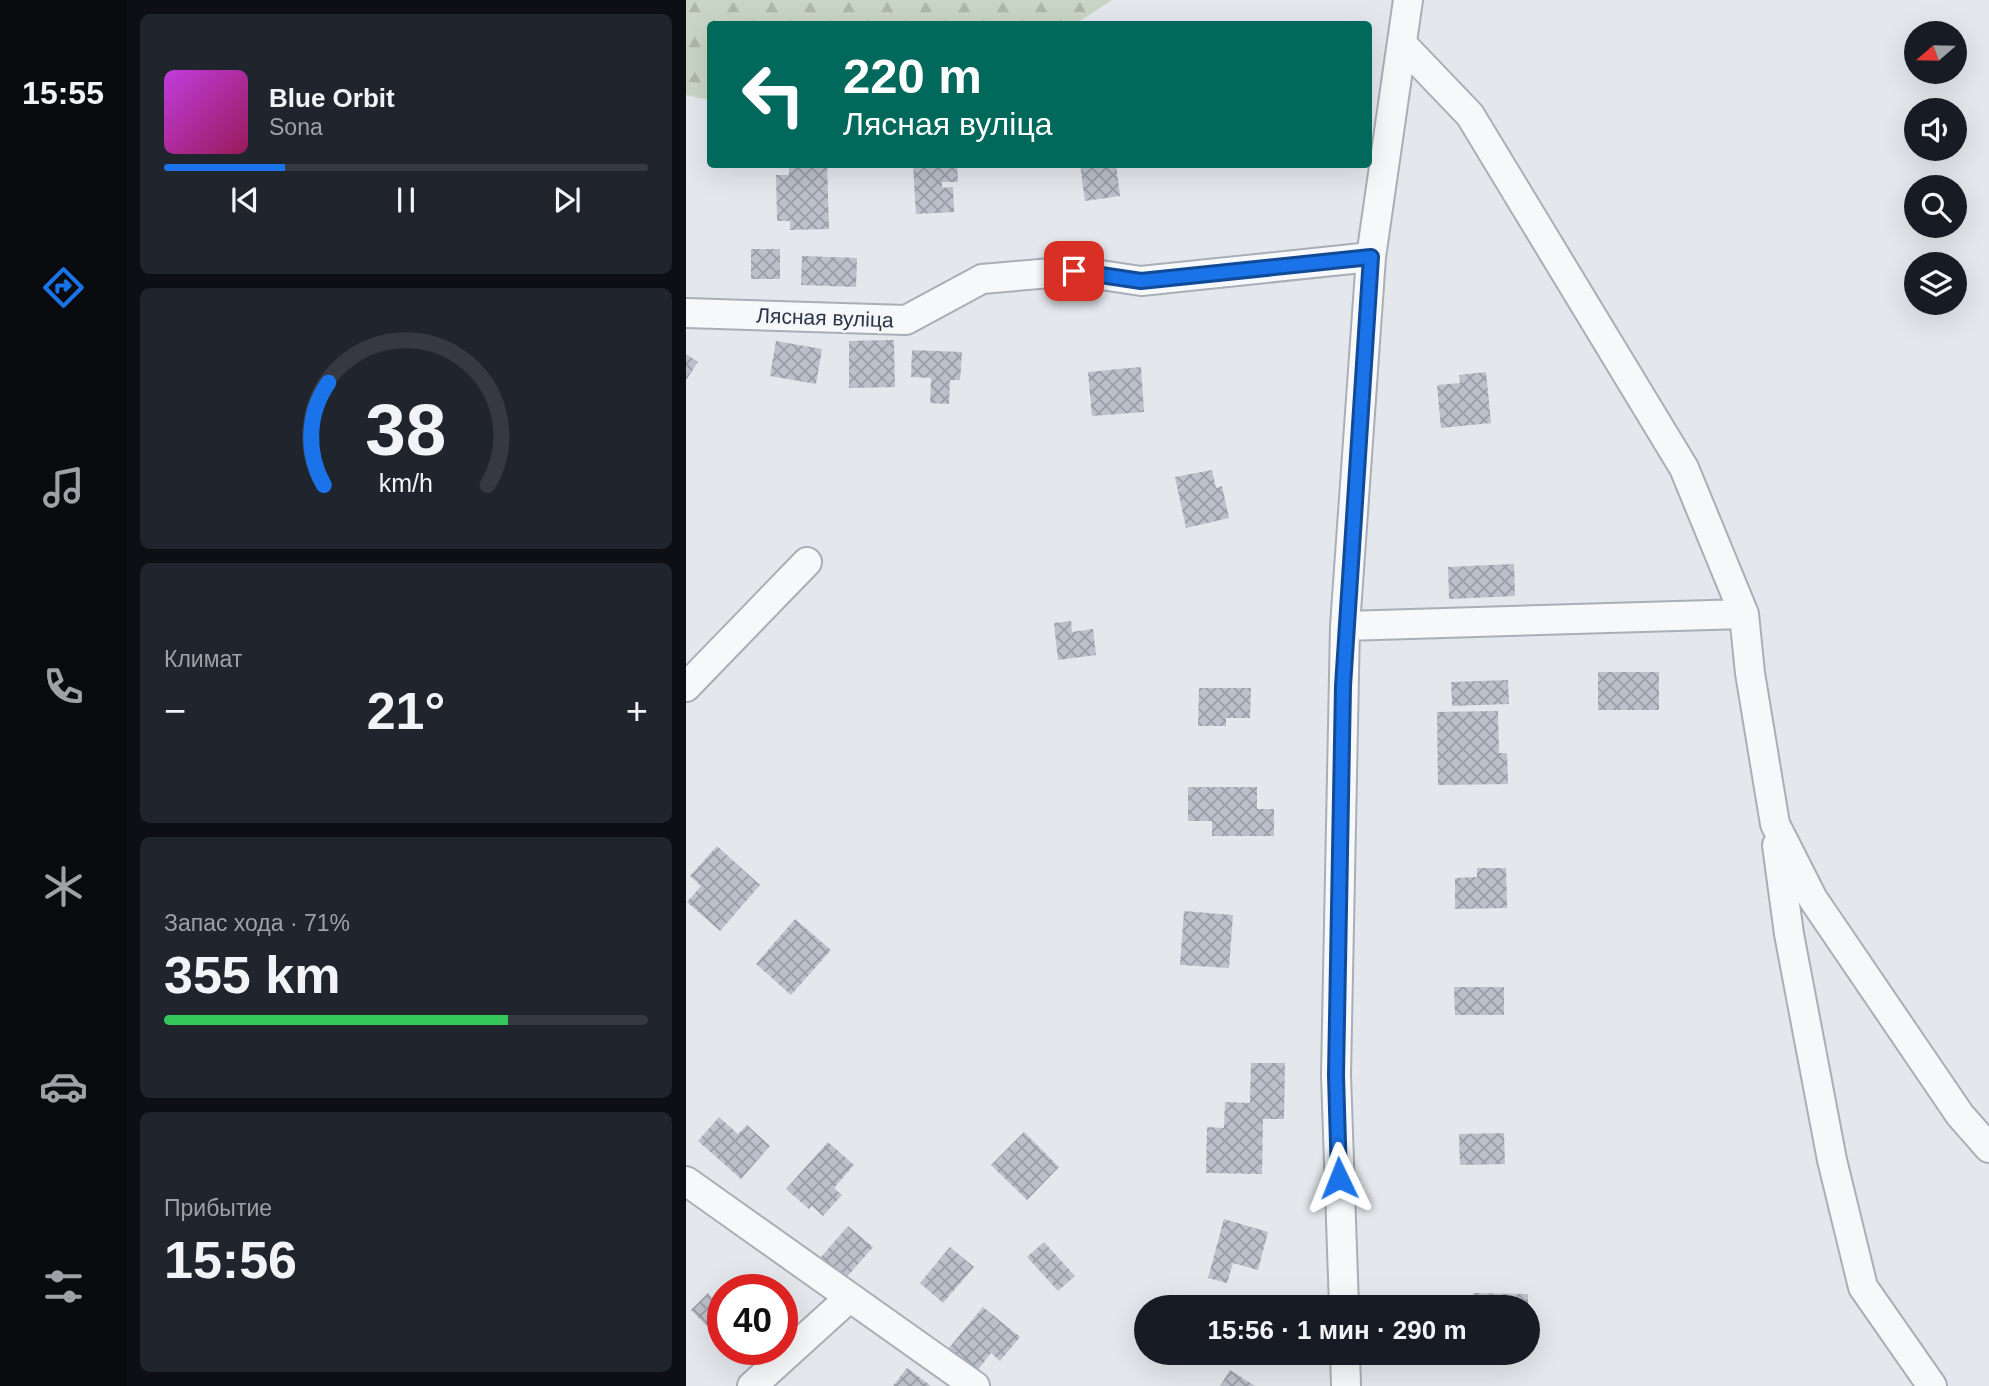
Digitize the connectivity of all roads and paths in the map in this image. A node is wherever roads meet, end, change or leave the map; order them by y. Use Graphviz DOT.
graph roads {
  1 [pos="1408,0"];
  2 [pos="1403,45"];
  3 [pos="1371,257"];
  4 [pos="686,313"];
  5 [pos="807,562"];
  6 [pos="1744,614"];
  7 [pos="1345,626"];
  8 [pos="686,687"];
  9 [pos="1774,824"];
  10 [pos="1989,1147"];
  11 [pos="686,1181"];
  12 [pos="1344,1295"];
  13 [pos="848,1299"];
  14 [pos="1345,1365"];
  15 [pos="752,1386"];
  16 [pos="975,1386"];
  17 [pos="1346,1386"];
  18 [pos="1932,1386"];
  1 -- 2 [label="street"];
  2 -- 3 [label="street"];
  2 -- 6 [label="street"];
  3 -- 4 [label="street, Лясная вуліца"];
  3 -- 7 [label="street"];
  5 -- 8 [label="street"];
  6 -- 7 [label="street"];
  6 -- 9 [label="street"];
  7 -- 12 [label="street"];
  9 -- 10 [label="street"];
  9 -- 18 [label="street"];
  11 -- 13 [label="street"];
  13 -- 15 [label="street"];
  13 -- 16 [label="street"];
  14 -- 17 [label="street"];
}
